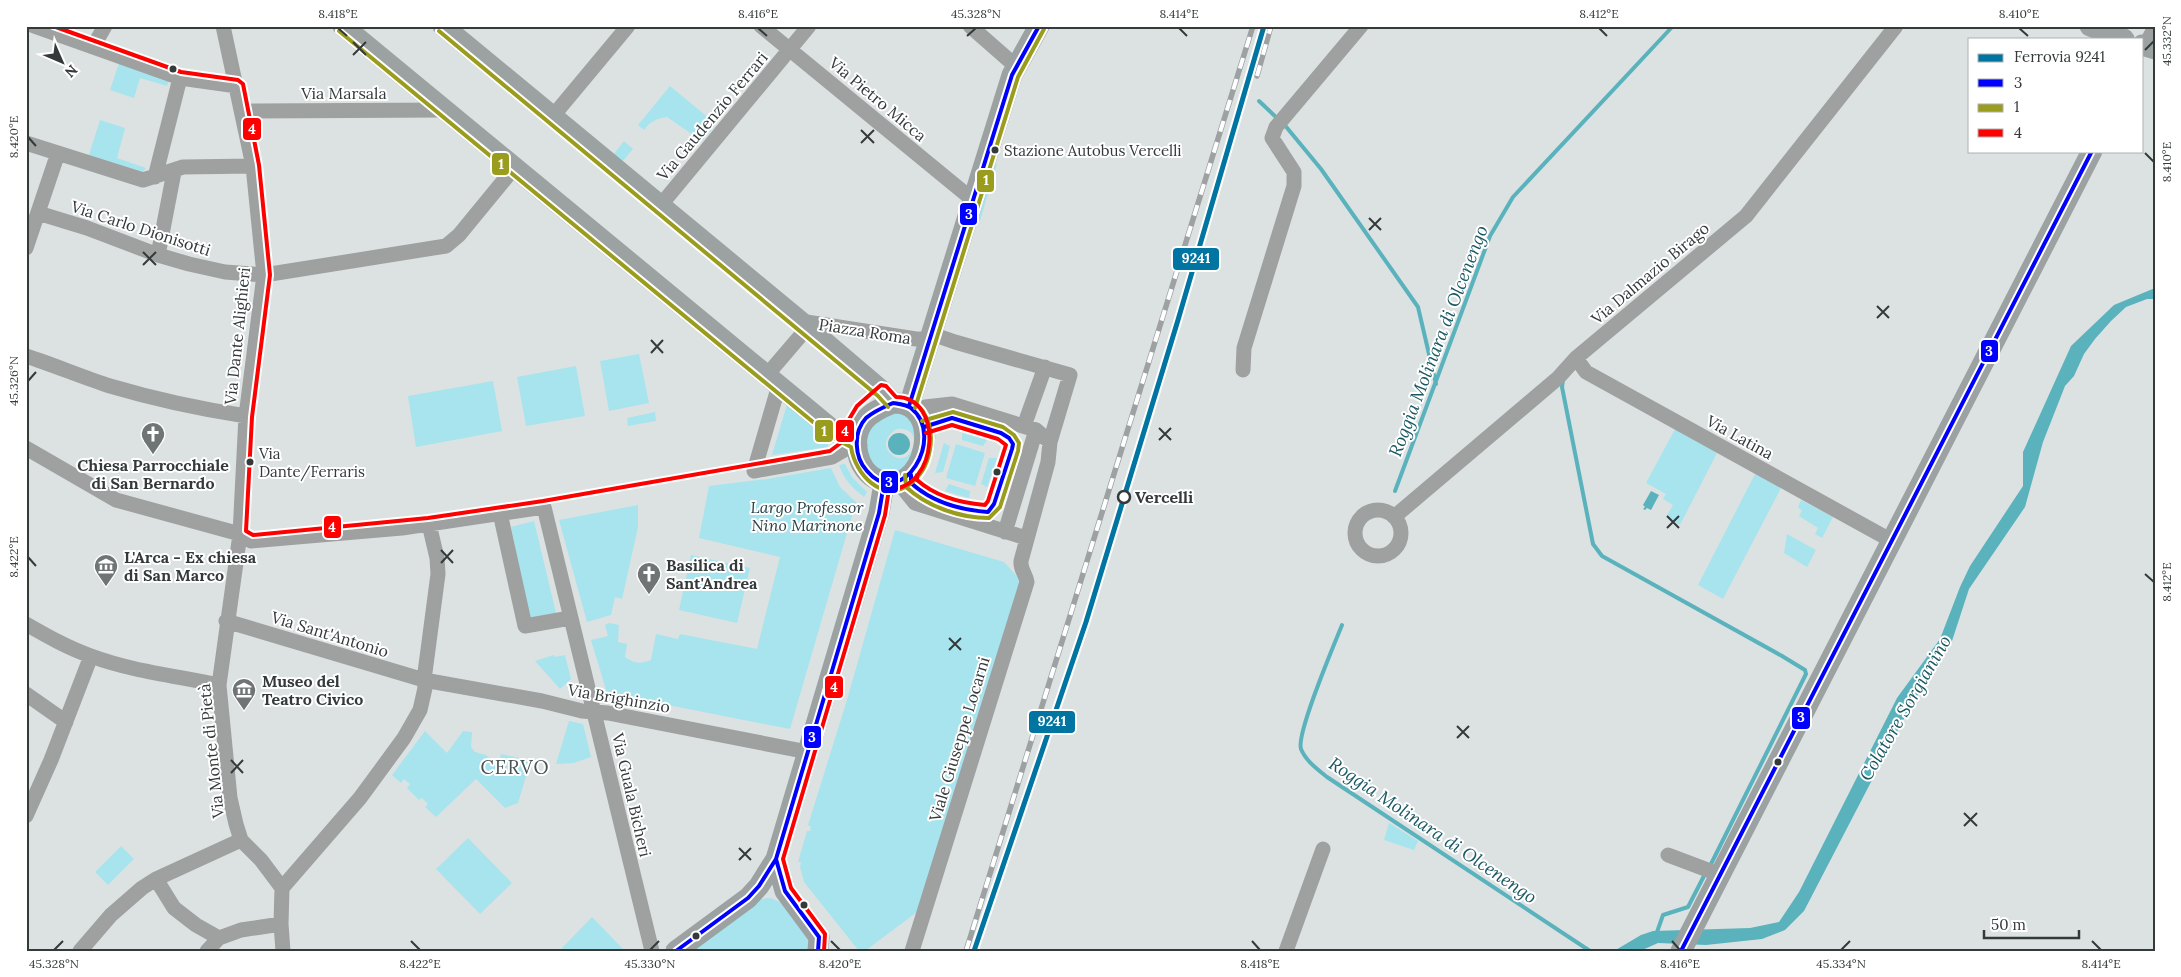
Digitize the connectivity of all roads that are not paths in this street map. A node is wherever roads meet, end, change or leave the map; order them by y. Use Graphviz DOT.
graph roads {
  1 [pos="34,26"];
  2 [pos="105,26"];
  3 [pos="224,26"];
  4 [pos="344,26"];
  5 [pos="443,26"];
  6 [pos="628,26"];
  7 [pos="761,26"];
  8 [pos="809,26"];
  9 [pos="970,26"];
  10 [pos="1022,26"];
  11 [pos="1039,26"];
  12 [pos="1361,26"];
  13 [pos="1896,26"];
  14 [pos="2090,26"];
  15 [pos="2121,38"];
  16 [pos="93,47"];
  17 [pos="790,49"];
  18 [pos="1012,68"];
  19 [pos="180,78"];
  20 [pos="236,86"];
  21 [pos="446,110"];
  22 [pos="243,111"];
  23 [pos="553,116"];
  24 [pos="26,143"];
  25 [pos="2091,152"];
  26 [pos="58,153"];
  27 [pos="253,166"];
  28 [pos="514,168"];
  29 [pos="156,171"];
  30 [pos="174,172"];
  31 [pos="972,200"];
  32 [pos="660,206"];
  33 [pos="38,213"];
  34 [pos="26,248"];
  35 [pos="158,255"];
  36 [pos="264,275"];
  37 [pos="804,324"];
  38 [pos="932,334"];
  39 [pos="26,356"];
  40 [pos="1576,358"];
  41 [pos="1045,367"];
  42 [pos="1243,370"];
  43 [pos="773,380"];
  44 [pos="906,407"];
  45 [pos="246,416"];
  46 [pos="1030,428"];
  47 [pos="1050,442"];
  48 [pos="854,443"];
  49 [pos="26,448"];
  50 [pos="891,483"];
  51 [pos="500,513"];
  52 [pos="1394,517"];
  53 [pos="429,524"];
  54 [pos="1005,532"];
  55 [pos="240,534"];
  56 [pos="1026,538"];
  57 [pos="1892,541"];
  58 [pos="570,618"];
  59 [pos="226,621"];
  60 [pos="26,624"];
  61 [pos="91,656"];
  62 [pos="424,680"];
  63 [pos="218,685"];
  64 [pos="26,694"];
  65 [pos="595,712"];
  66 [pos="66,722"];
  67 [pos="808,752"];
  68 [pos="26,816"];
  69 [pos="241,840"];
  70 [pos="1323,848"];
  71 [pos="1668,855"];
  72 [pos="776,858"];
  73 [pos="1710,871"];
  74 [pos="156,879"];
  75 [pos="282,888"];
  76 [pos="748,898"];
  77 [pos="789,899"];
  78 [pos="281,924"];
  79 [pos="219,938"];
  80 [pos="820,949"];
  81 [pos="1682,950"];
  82 [pos="80,951"];
  83 [pos="207,951"];
  84 [pos="282,951"];
  85 [pos="652,951"];
  86 [pos="676,951"];
  87 [pos="912,951"];
  88 [pos="1286,951"];
  1 -- 16 [label="street"];
  2 -- 16 [label="street"];
  3 -- 20 [label="street, Via Dante Alighieri"];
  4 -- 21 [label="main road"];
  5 -- 23 [label="main road"];
  6 -- 23 [label="street"];
  7 -- 17 [label="street, Via Pietro Micca"];
  8 -- 17 [label="street, Via Gaudenzio Ferrari"];
  9 -- 18 [label="street"];
  10 -- 18 [label="main road"];
  11 -- 18 [label="main road"];
  12 -- 42 [label="street"];
  13 -- 40 [label="street, Via Dalmazio Birago"];
  14 -- 15 [label="main road"];
  16 -- 19 [label="street"];
  17 -- 31 [label="street, Via Pietro Micca"];
  17 -- 32 [label="street, Via Gaudenzio Ferrari"];
  18 -- 31 [label="main road"];
  19 -- 20 [label="street"];
  19 -- 29 [label="street"];
  20 -- 22 [label="street, Via Dante Alighieri"];
  21 -- 22 [label="street, Via Marsala"];
  21 -- 28 [label="main road"];
  22 -- 27 [label="street, Via Dante Alighieri"];
  23 -- 32 [label="main road"];
  24 -- 26 [label="street"];
  25 -- 57 [label="main road"];
  26 -- 29 [label="street"];
  26 -- 33 [label="street"];
  27 -- 30 [label="street"];
  27 -- 36 [label="street, Via Dante Alighieri"];
  28 -- 36 [label="street, Via Carlo Dionisotti"];
  28 -- 43 [label="main road"];
  29 -- 30 [label="street"];
  30 -- 35 [label="street"];
  31 -- 38 [label="main road"];
  32 -- 37 [label="main road"];
  33 -- 34 [label="street"];
  33 -- 35 [label="street, Via Carlo Dionisotti"];
  35 -- 36 [label="street, Via Carlo Dionisotti"];
  36 -- 45 [label="street, Via Dante Alighieri"];
  37 -- 38 [label="street, Piazza Roma"];
  37 -- 43 [label="street"];
  37 -- 44 [label="main road, Piazza Roma"];
  38 -- 41 [label="street, Piazza Roma"];
  38 -- 44 [label="main road, Piazza Roma"];
  39 -- 45 [label="street"];
  40 -- 52 [label="street, Via Dalmazio Birago"];
  40 -- 57 [label="street, Via Latina"];
  41 -- 46 [label="street"];
  41 -- 47 [label="street, Piazza Roma"];
  43 -- 48 [label="main road"];
  43 -- 48 [label="street"];
  44 -- 46 [label="street"];
  44 -- 48 [label="main road"];
  44 -- 50 [label="main road, Piazza Roma"];
  45 -- 55 [label="street, Via Dante Alighieri"];
  46 -- 47 [label="street"];
  46 -- 54 [label="street"];
  47 -- 56 [label="street, Piazza Roma"];
  48 -- 50 [label="main road"];
  49 -- 55 [label="street"];
  50 -- 54 [label="street"];
  50 -- 67 [label="main road"];
  51 -- 53 [label="street"];
  51 -- 58 [label="street, Via Guala Bicheri"];
  51 -- 58 [label="street"];
  53 -- 55 [label="street"];
  53 -- 62 [label="street"];
  54 -- 56 [label="street"];
  55 -- 59 [label="street, Via Monte di Pietà"];
  56 -- 87 [label="street, Viale Giuseppe Locarni"];
  57 -- 73 [label="main road"];
  58 -- 65 [label="street, Via Guala Bicheri"];
  59 -- 62 [label="street, Via Sant'Antonio"];
  59 -- 63 [label="street, Via Monte di Pietà"];
  60 -- 61 [label="street"];
  61 -- 63 [label="street"];
  61 -- 66 [label="street"];
  62 -- 65 [label="street, Via Brighinzio"];
  62 -- 75 [label="street"];
  63 -- 69 [label="street, Via Monte di Pietà"];
  64 -- 66 [label="street"];
  65 -- 67 [label="street, Via Brighinzio"];
  65 -- 85 [label="street, Via Guala Bicheri"];
  66 -- 68 [label="street"];
  67 -- 72 [label="main road"];
  69 -- 74 [label="street"];
  69 -- 75 [label="street"];
  70 -- 88 [label="street"];
  71 -- 73 [label="street"];
  72 -- 76 [label="main road"];
  72 -- 77 [label="main road"];
  73 -- 81 [label="main road"];
  74 -- 79 [label="street"];
  74 -- 82 [label="street"];
  75 -- 78 [label="street"];
  76 -- 77 [label="main road"];
  76 -- 86 [label="main road"];
  77 -- 80 [label="main road"];
  78 -- 79 [label="street"];
  78 -- 84 [label="street"];
  79 -- 83 [label="street"];
}
